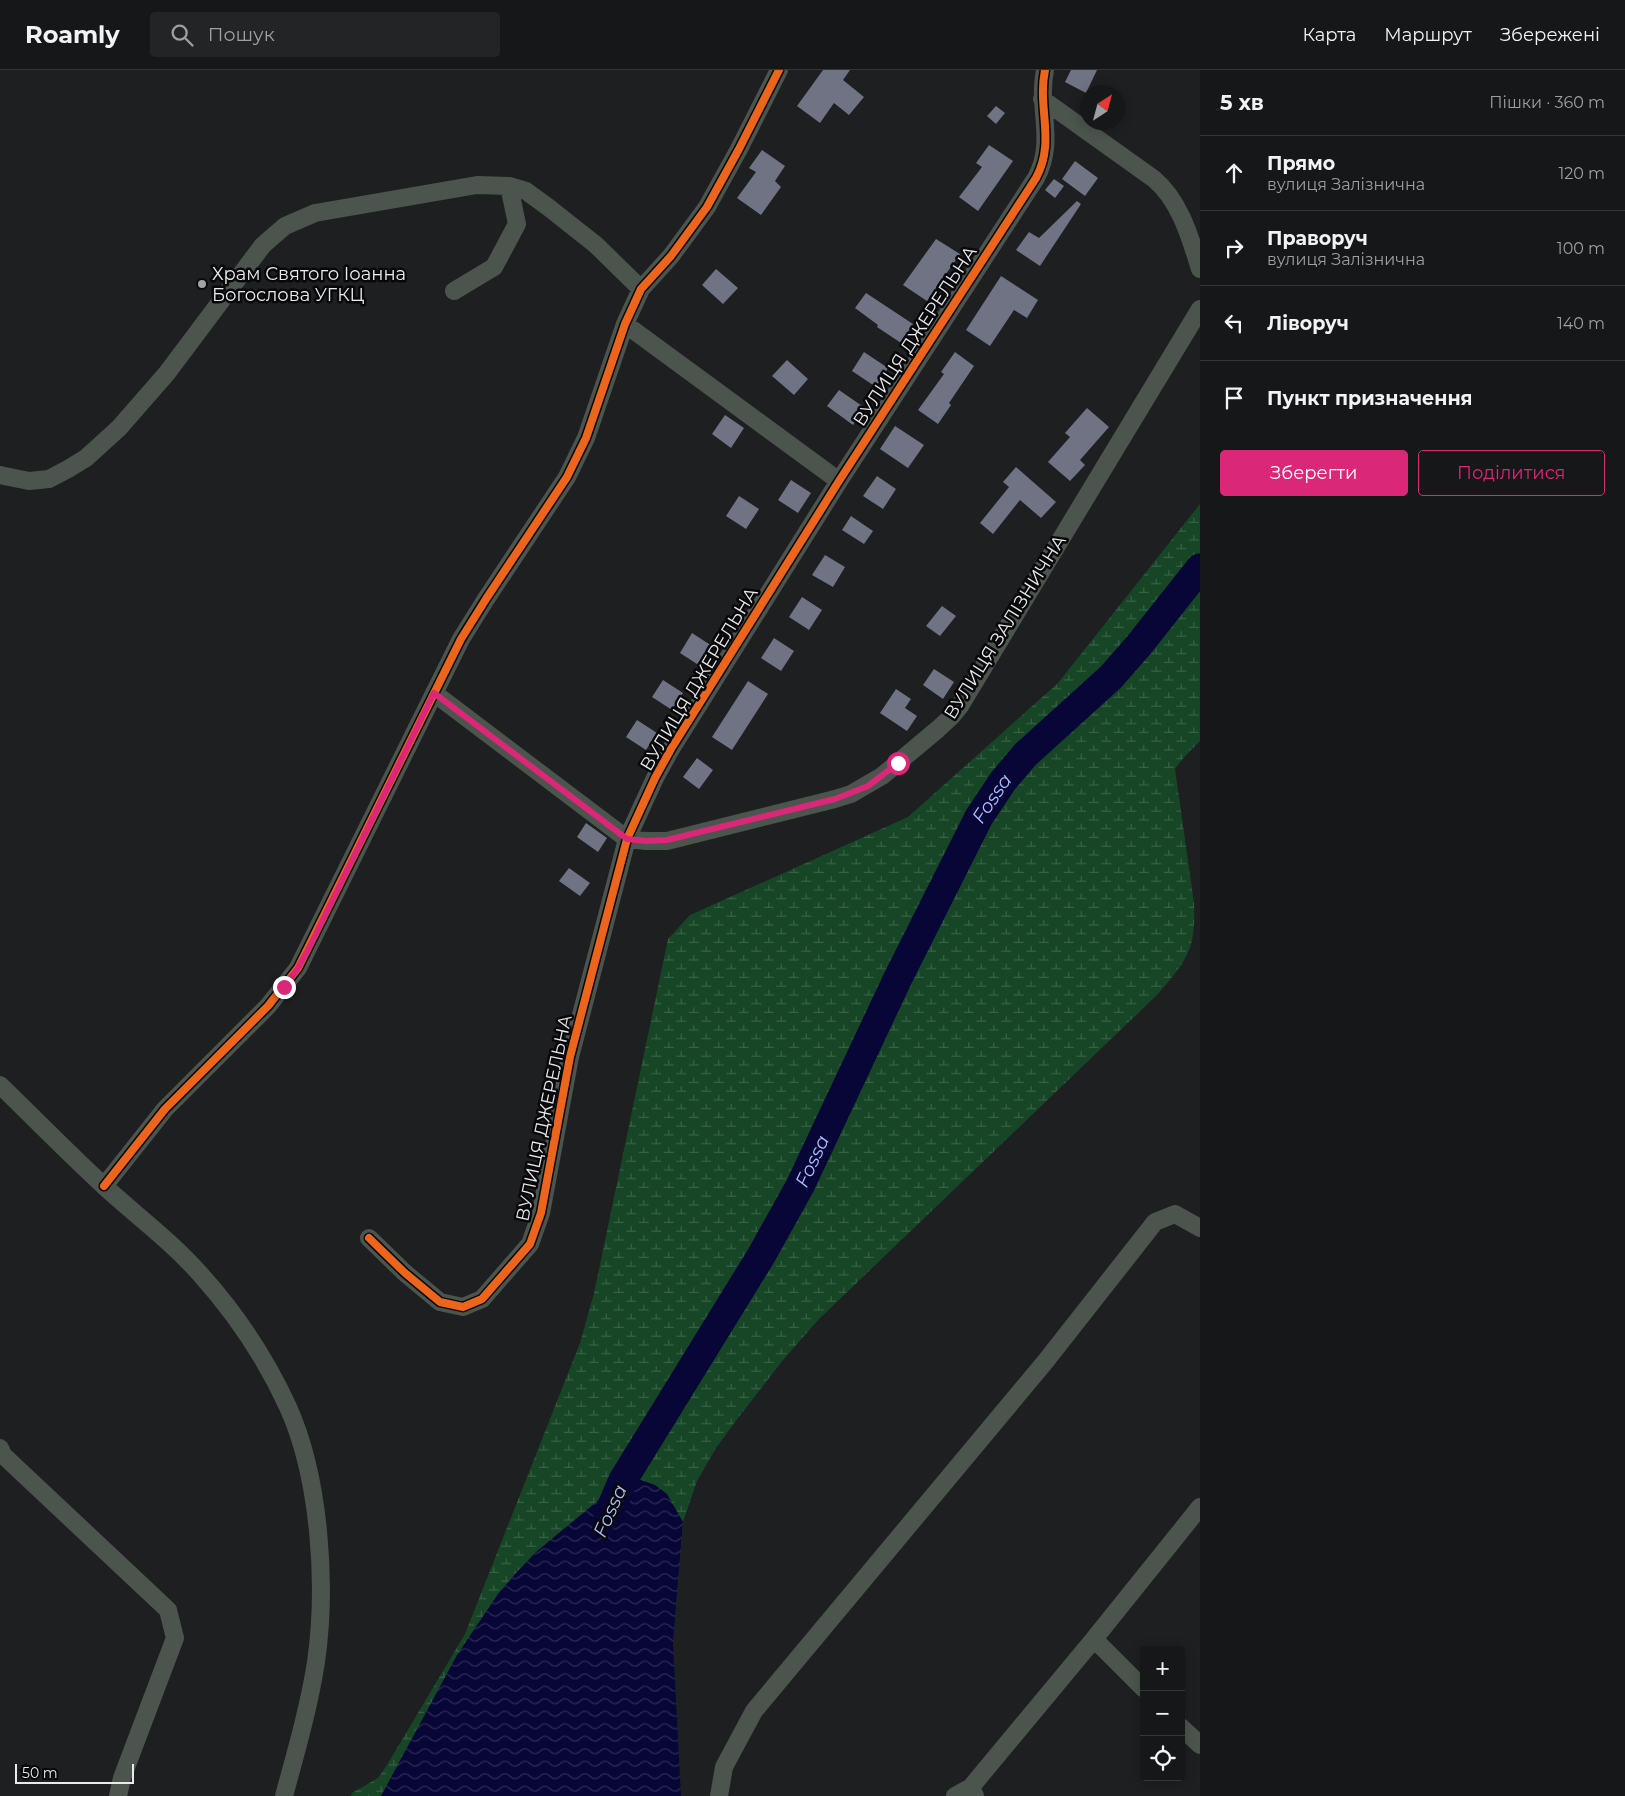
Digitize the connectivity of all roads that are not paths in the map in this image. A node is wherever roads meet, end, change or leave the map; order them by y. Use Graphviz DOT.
graph roads {
  1 [pos="779,70"];
  2 [pos="1045,70"];
  3 [pos="1042,99"];
  4 [pos="509,186"];
  5 [pos="1200,269"];
  6 [pos="641,289"];
  7 [pos="454,291"];
  8 [pos="1200,309"];
  9 [pos="625,324"];
  10 [pos="0,475"];
  11 [pos="839,481"];
  12 [pos="434,693"];
  13 [pos="627,839"];
  14 [pos="0,1085"];
  15 [pos="104,1186"];
  16 [pos="1200,1228"];
  17 [pos="369,1238"];
  18 [pos="0,1448"];
  19 [pos="1200,1507"];
  20 [pos="1094,1639"];
  21 [pos="1140,1685"];
  22 [pos="1185,1730"];
  23 [pos="1200,1745"];
  24 [pos="973,1792"];
  25 [pos="118,1796"];
  26 [pos="284,1796"];
  27 [pos="718,1796"];
  28 [pos="955,1796"];
  1 -- 6 [label="street"];
  2 -- 3 [label="street, ВУЛИЦЯ ДЖЕРЕЛЬНА"];
  3 -- 5 [label="street"];
  3 -- 11 [label="street, ВУЛИЦЯ ДЖЕРЕЛЬНА"];
  4 -- 6 [label="street"];
  4 -- 7 [label="street"];
  4 -- 10 [label="street"];
  6 -- 9 [label="street"];
  8 -- 13 [label="street, ВУЛИЦЯ ЗАЛІЗНИЧНА"];
  9 -- 11 [label="street"];
  9 -- 12 [label="street"];
  11 -- 13 [label="street, ВУЛИЦЯ ДЖЕРЕЛЬНА"];
  12 -- 13 [label="street"];
  12 -- 15 [label="street"];
  13 -- 17 [label="street, ВУЛИЦЯ ДЖЕРЕЛЬНА"];
  14 -- 15 [label="street"];
  15 -- 26 [label="street"];
  16 -- 27 [label="street"];
  18 -- 25 [label="street"];
  19 -- 20 [label="street"];
  20 -- 21 [label="street"];
  20 -- 24 [label="street"];
  22 -- 23 [label="street"];
  24 -- 28 [label="street"];
}
